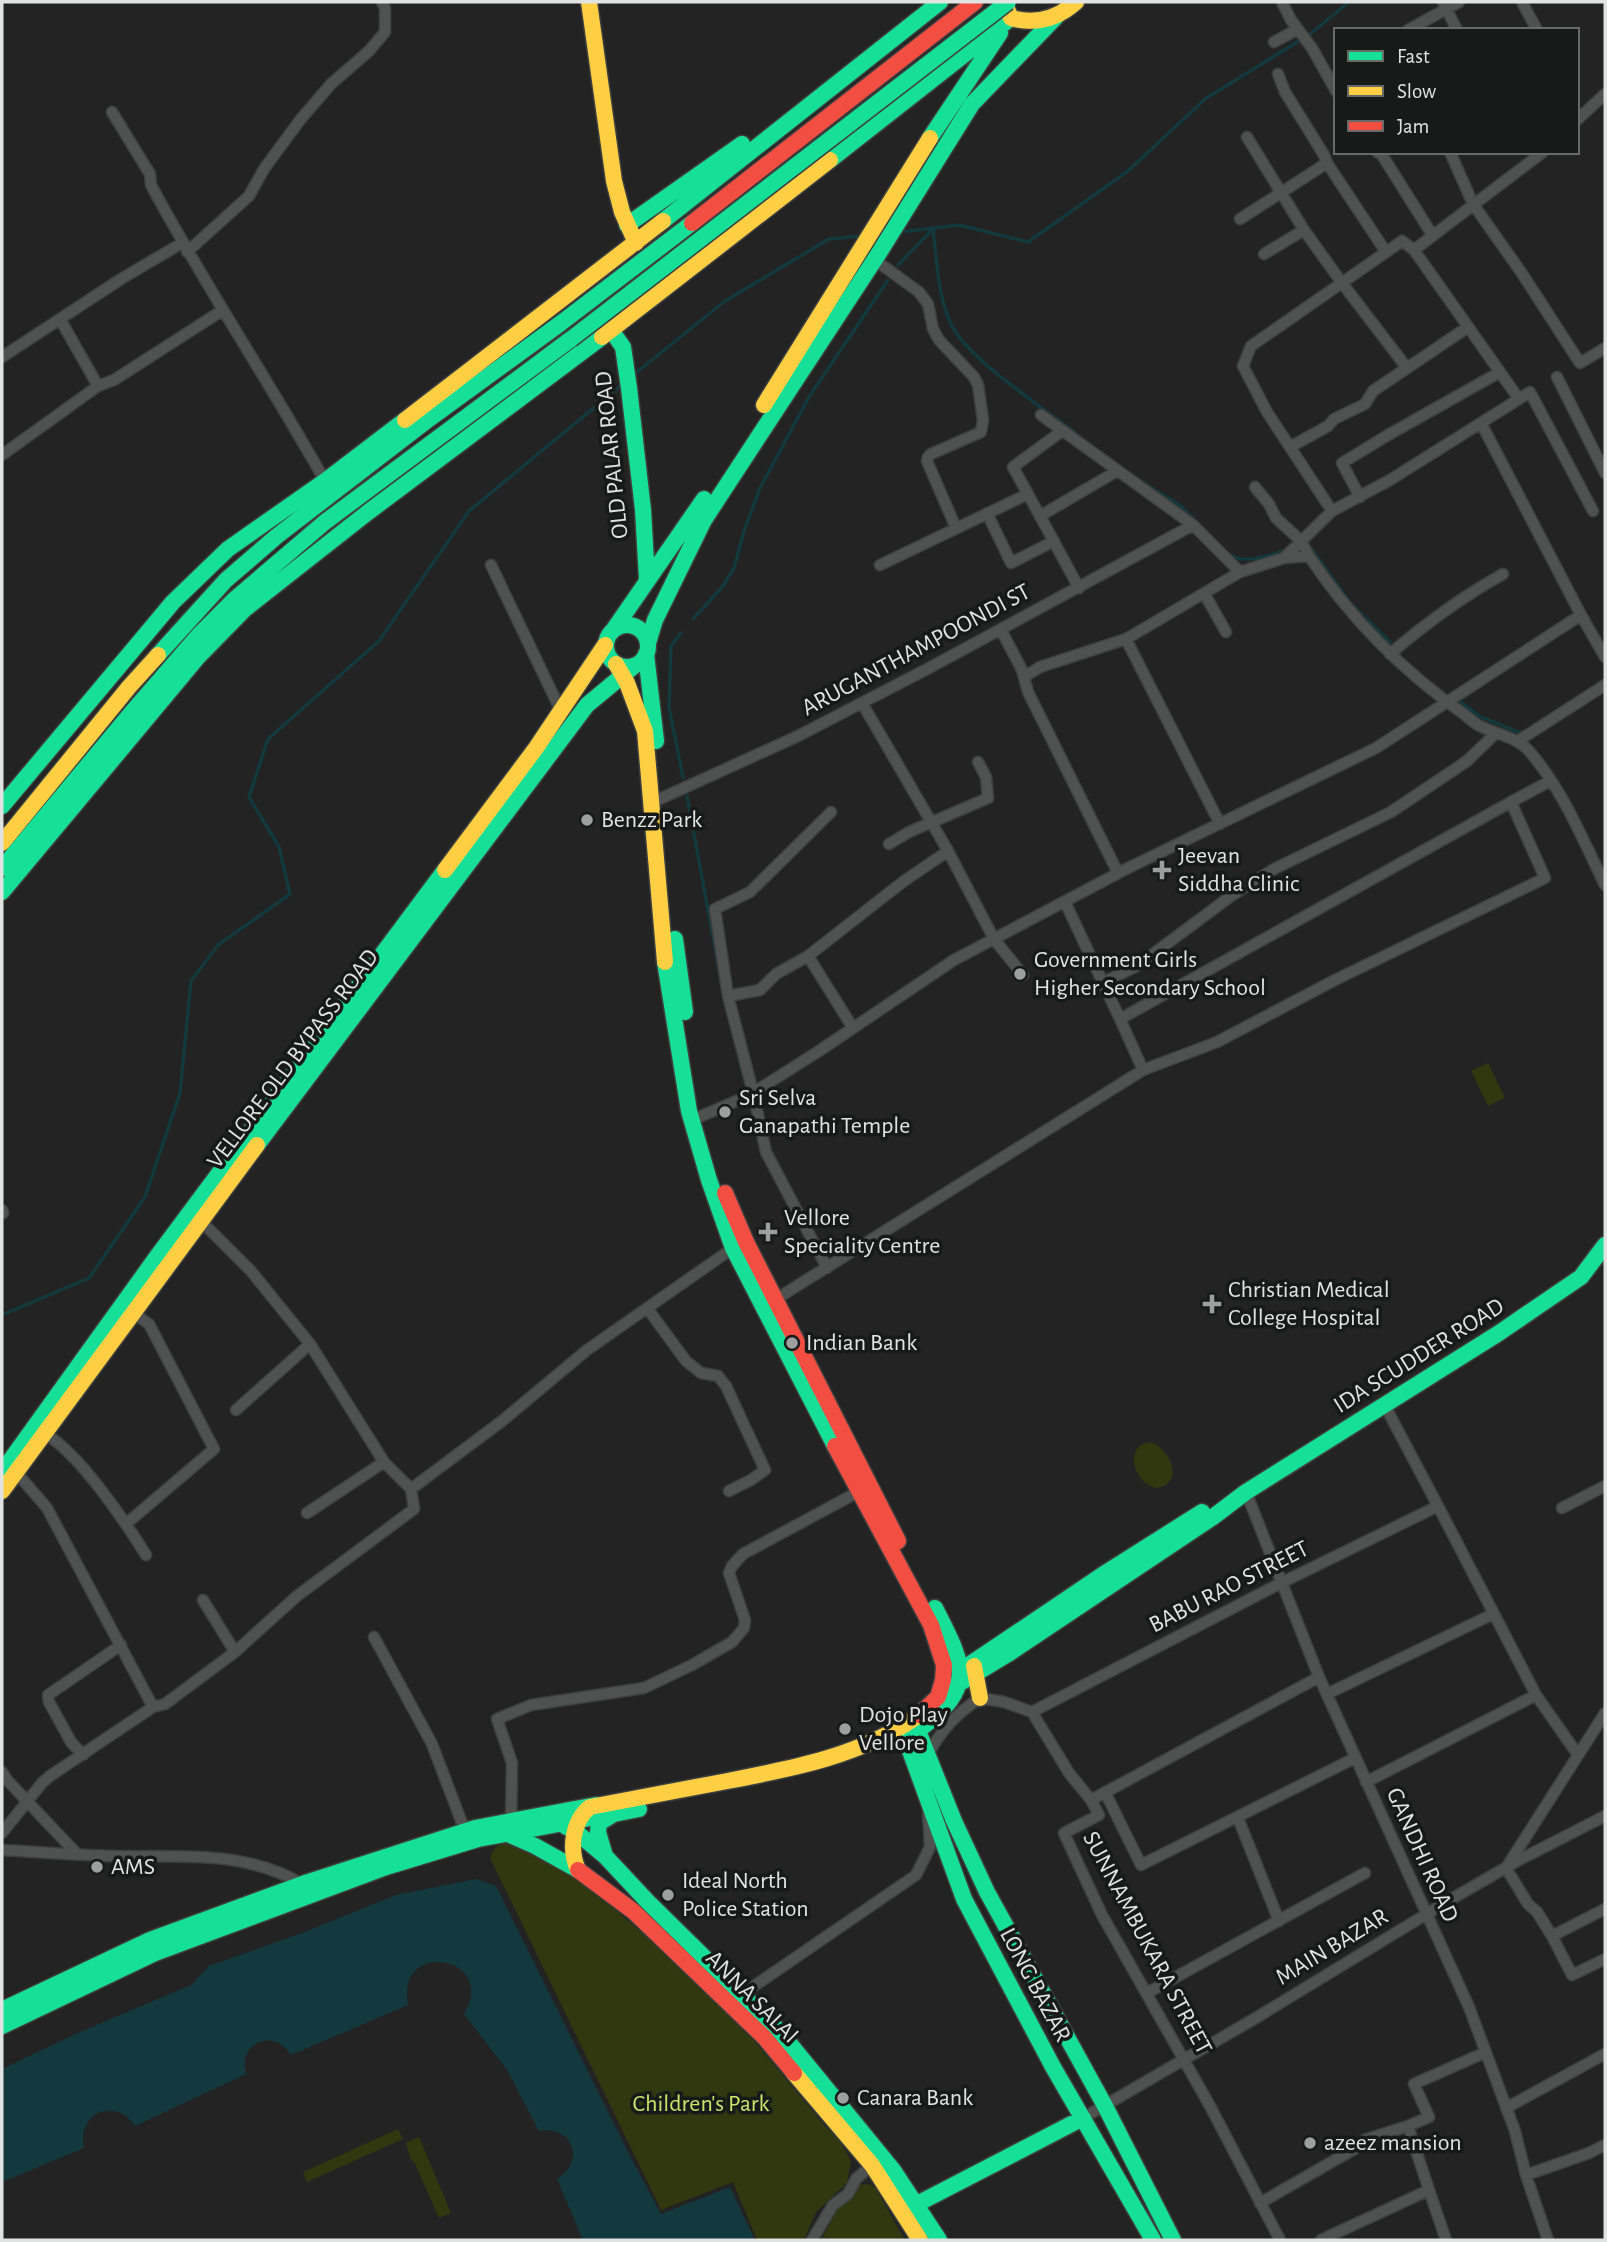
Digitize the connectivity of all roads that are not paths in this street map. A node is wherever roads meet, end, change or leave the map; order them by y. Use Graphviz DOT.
graph roads {
  1 [pos="382,2"];
  2 [pos="589,2"];
  3 [pos="940,2"];
  4 [pos="975,2"];
  5 [pos="1076,2"];
  6 [pos="1282,2"];
  7 [pos="1459,2"];
  8 [pos="1522,2"];
  9 [pos="1444,6"];
  10 [pos="1007,7"];
  11 [pos="1056,17"];
  12 [pos="1411,28"];
  13 [pos="1456,28"];
  14 [pos="1536,28"];
  15 [pos="1298,29"];
  16 [pos="896,37"];
  17 [pos="1274,42"];
  18 [pos="1278,74"];
  19 [pos="1334,87"];
  20 [pos="1605,94"];
  21 [pos="112,112"];
  22 [pos="1579,113"];
  23 [pos="1247,137"];
  24 [pos="1380,154"];
  25 [pos="1452,154"];
  26 [pos="1527,157"];
  27 [pos="1327,163"];
  28 [pos="1280,192"];
  29 [pos="1473,204"];
  30 [pos="1240,219"];
  31 [pos="627,225"];
  32 [pos="1304,230"];
  33 [pos="1433,236"];
  34 [pos="636,243"];
  35 [pos="185,248"];
  36 [pos="1414,250"];
  37 [pos="1386,252"];
  38 [pos="1264,254"];
  39 [pos="877,256"];
  40 [pos="1342,283"];
  41 [pos="223,310"];
  42 [pos="60,319"];
  43 [pos="1468,327"];
  44 [pos="611,330"];
  45 [pos="1605,348"];
  46 [pos="2,357"];
  47 [pos="1407,368"];
  48 [pos="1500,372"];
  49 [pos="1558,377"];
  50 [pos="98,386"];
  51 [pos="1519,399"];
  52 [pos="1041,415"];
  53 [pos="1481,423"];
  54 [pos="1062,431"];
  55 [pos="1290,447"];
  56 [pos="2,455"];
  57 [pos="1117,471"];
  58 [pos="1605,473"];
  59 [pos="325,481"];
  60 [pos="1255,487"];
  61 [pos="1028,494"];
  62 [pos="1360,497"];
  63 [pos="1332,511"];
  64 [pos="1594,511"];
  65 [pos="987,513"];
  66 [pos="1040,516"];
  67 [pos="1193,526"];
  68 [pos="956,528"];
  69 [pos="1054,541"];
  70 [pos="1301,541"];
  71 [pos="1309,556"];
  72 [pos="1284,558"];
  73 [pos="491,565"];
  74 [pos="880,565"];
  75 [pos="1240,572"];
  76 [pos="1503,574"];
  77 [pos="647,579"];
  78 [pos="1079,588"];
  79 [pos="1204,593"];
  80 [pos="1580,615"];
  81 [pos="614,629"];
  82 [pos="1000,630"];
  83 [pos="1226,632"];
  84 [pos="1126,639"];
  85 [pos="605,645"];
  86 [pos="647,648"];
  87 [pos="1390,654"];
  88 [pos="1605,657"];
  89 [pos="624,668"];
  90 [pos="1024,677"];
  91 [pos="1605,685"];
  92 [pos="1445,702"];
  93 [pos="862,703"];
  94 [pos="561,711"];
  95 [pos="1496,733"];
  96 [pos="1518,741"];
  97 [pos="978,762"];
  98 [pos="1550,781"];
  99 [pos="657,800"];
  100 [pos="1511,802"];
  101 [pos="2,806"];
  102 [pos="831,812"];
  103 [pos="932,823"];
  104 [pos="1220,824"];
  105 [pos="2,843"];
  106 [pos="888,844"];
  107 [pos="948,851"];
  108 [pos="2,868"];
  109 [pos="1118,873"];
  110 [pos="1605,885"];
  111 [pos="2,892"];
  112 [pos="1065,902"];
  113 [pos="994,939"];
  114 [pos="808,956"];
  115 [pos="1023,975"];
  116 [pos="1102,983"];
  117 [pos="728,996"];
  118 [pos="1119,1019"];
  119 [pos="853,1028"];
  120 [pos="1143,1070"];
  121 [pos="753,1092"];
  122 [pos="697,1118"];
  123 [pos="200,1220"];
  124 [pos="1605,1245"];
  125 [pos="733,1248"];
  126 [pos="827,1268"];
  127 [pos="776,1299"];
  128 [pos="647,1308"];
  129 [pos="136,1315"];
  130 [pos="310,1344"];
  131 [pos="1384,1405"];
  132 [pos="236,1410"];
  133 [pos="44,1433"];
  134 [pos="384,1462"];
  135 [pos="9,1472"];
  136 [pos="1605,1486"];
  137 [pos="411,1489"];
  138 [pos="2,1491"];
  139 [pos="729,1491"];
  140 [pos="858,1492"];
  141 [pos="1245,1492"];
  142 [pos="1438,1506"];
  143 [pos="1562,1508"];
  144 [pos="307,1513"];
  145 [pos="126,1524"];
  146 [pos="146,1555"];
  147 [pos="1281,1583"];
  148 [pos="203,1600"];
  149 [pos="1493,1614"];
  150 [pos="374,1637"];
  151 [pos="121,1645"];
  152 [pos="235,1652"];
  153 [pos="967,1672"];
  154 [pos="1319,1676"];
  155 [pos="943,1680"];
  156 [pos="1327,1694"];
  157 [pos="1536,1695"];
  158 [pos="938,1697"];
  159 [pos="980,1698"];
  160 [pos="153,1707"];
  161 [pos="1032,1712"];
  162 [pos="1605,1713"];
  163 [pos="911,1734"];
  164 [pos="83,1755"];
  165 [pos="1578,1755"];
  166 [pos="928,1757"];
  167 [pos="1355,1758"];
  168 [pos="2,1772"];
  169 [pos="1366,1782"];
  170 [pos="1105,1792"];
  171 [pos="28,1800"];
  172 [pos="1091,1800"];
  173 [pos="928,1803"];
  174 [pos="599,1804"];
  175 [pos="614,1814"];
  176 [pos="1605,1816"];
  177 [pos="1238,1818"];
  178 [pos="572,1826"];
  179 [pos="510,1828"];
  180 [pos="465,1831"];
  181 [pos="2,1833"];
  182 [pos="2,1850"];
  183 [pos="77,1854"];
  184 [pos="605,1856"];
  185 [pos="1506,1868"];
  186 [pos="578,1870"];
  187 [pos="1365,1872"];
  188 [pos="302,1884"];
  189 [pos="1605,1909"];
  190 [pos="1426,1915"];
  191 [pos="1279,1921"];
  192 [pos="1552,1936"];
  193 [pos="1605,1959"];
  194 [pos="1147,1993"];
  195 [pos="741,1995"];
  196 [pos="2,2010"];
  197 [pos="2,2026"];
  198 [pos="1486,2052"];
  199 [pos="1605,2054"];
  200 [pos="1184,2059"];
  201 [pos="1105,2106"];
  202 [pos="1506,2108"];
  203 [pos="1083,2118"];
  204 [pos="1408,2126"];
  205 [pos="1605,2145"];
  206 [pos="872,2165"];
  207 [pos="1526,2175"];
  208 [pos="1429,2190"];
  209 [pos="1260,2203"];
  210 [pos="916,2204"];
  211 [pos="812,2240"];
  212 [pos="920,2240"];
  213 [pos="939,2240"];
  214 [pos="1153,2240"];
  215 [pos="1173,2240"];
  216 [pos="1280,2240"];
  217 [pos="1321,2240"];
  218 [pos="1446,2240"];
  219 [pos="1548,2240"];
  1 -- 35 [label="street"];
  2 -- 31 [label="main road"];
  3 -- 16 [label="main road"];
  4 -- 105 [label="main road"];
  5 -- 11 [label="main road"];
  6 -- 15 [label="street"];
  7 -- 9 [label="street"];
  8 -- 14 [label="street"];
  9 -- 12 [label="street"];
  9 -- 13 [label="street"];
  10 -- 11 [label="main road"];
  10 -- 44 [label="main road"];
  10 -- 77 [label="main road"];
  10 -- 108 [label="main road, bridge"];
  11 -- 39 [label="main road"];
  15 -- 17 [label="street"];
  15 -- 19 [label="street"];
  16 -- 31 [label="main road"];
  16 -- 34 [label="main road"];
  18 -- 27 [label="street"];
  20 -- 22 [label="street"];
  21 -- 35 [label="street"];
  23 -- 28 [label="street"];
  24 -- 33 [label="street"];
  25 -- 29 [label="street"];
  26 -- 29 [label="street"];
  27 -- 28 [label="street"];
  27 -- 37 [label="street"];
  28 -- 30 [label="street"];
  28 -- 32 [label="street"];
  29 -- 33 [label="street"];
  29 -- 45 [label="street"];
  31 -- 34 [label="main road"];
  32 -- 38 [label="street"];
  32 -- 40 [label="street"];
  33 -- 36 [label="street"];
  34 -- 59 [label="main road"];
  35 -- 41 [label="street"];
  35 -- 42 [label="street"];
  36 -- 37 [label="street"];
  36 -- 43 [label="street"];
  37 -- 40 [label="street"];
  39 -- 68 [label="street"];
  39 -- 86 [label="main road"];
  40 -- 47 [label="street"];
  40 -- 55 [label="street"];
  41 -- 50 [label="street"];
  41 -- 59 [label="street"];
  42 -- 46 [label="street"];
  42 -- 50 [label="street"];
  43 -- 47 [label="street"];
  43 -- 48 [label="street"];
  44 -- 77 [label="main road, OLD PALAR ROAD"];
  44 -- 111 [label="main road"];
  47 -- 55 [label="street"];
  48 -- 51 [label="street"];
  48 -- 62 [label="street"];
  49 -- 58 [label="street"];
  50 -- 56 [label="street"];
  51 -- 53 [label="street"];
  51 -- 64 [label="street"];
  52 -- 54 [label="street"];
  53 -- 62 [label="street"];
  53 -- 80 [label="street"];
  54 -- 57 [label="street"];
  54 -- 61 [label="street"];
  55 -- 63 [label="street"];
  57 -- 66 [label="street"];
  57 -- 67 [label="street"];
  59 -- 101 [label="main road"];
  60 -- 70 [label="street"];
  61 -- 65 [label="street"];
  61 -- 66 [label="street"];
  62 -- 63 [label="street"];
  63 -- 70 [label="street"];
  65 -- 68 [label="street"];
  65 -- 69 [label="street"];
  66 -- 69 [label="street"];
  67 -- 75 [label="street"];
  67 -- 78 [label="street, ARUGANTHAMPOONDI ST"];
  68 -- 74 [label="street"];
  69 -- 78 [label="street"];
  70 -- 71 [label="street"];
  70 -- 72 [label="street"];
  71 -- 72 [label="street"];
  71 -- 87 [label="street"];
  72 -- 75 [label="street"];
  73 -- 94 [label="street"];
  75 -- 79 [label="street"];
  76 -- 87 [label="street"];
  77 -- 81 [label="main road"];
  78 -- 82 [label="street, ARUGANTHAMPOONDI ST"];
  79 -- 83 [label="street"];
  79 -- 84 [label="street"];
  80 -- 88 [label="street"];
  80 -- 92 [label="street"];
  81 -- 85 [label="main road"];
  81 -- 86 [label="main road"];
  82 -- 90 [label="street"];
  82 -- 93 [label="street, ARUGANTHAMPOONDI ST"];
  84 -- 90 [label="street"];
  84 -- 104 [label="street"];
  85 -- 89 [label="main road"];
  85 -- 94 [label="main road, VELLORE OLD BYPASS ROAD"];
  86 -- 89 [label="main road"];
  86 -- 99 [label="main road"];
  87 -- 92 [label="street"];
  89 -- 99 [label="main road"];
  89 -- 123 [label="main road, VELLORE OLD BYPASS ROAD"];
  90 -- 109 [label="street"];
  91 -- 96 [label="street"];
  92 -- 95 [label="street"];
  92 -- 104 [label="street"];
  93 -- 99 [label="street, ARUGANTHAMPOONDI ST"];
  93 -- 103 [label="street"];
  94 -- 135 [label="main road, VELLORE OLD BYPASS ROAD"];
  95 -- 96 [label="street"];
  95 -- 116 [label="street"];
  96 -- 98 [label="street"];
  97 -- 103 [label="street"];
  98 -- 100 [label="street"];
  98 -- 110 [label="street"];
  99 -- 122 [label="main road"];
  100 -- 118 [label="street"];
  100 -- 120 [label="street"];
  102 -- 117 [label="street"];
  103 -- 106 [label="street"];
  103 -- 107 [label="street"];
  104 -- 109 [label="street"];
  107 -- 113 [label="street"];
  107 -- 114 [label="street"];
  109 -- 112 [label="street"];
  112 -- 113 [label="street"];
  112 -- 116 [label="street"];
  113 -- 115 [label="street"];
  113 -- 119 [label="street"];
  114 -- 117 [label="street"];
  114 -- 119 [label="street"];
  116 -- 118 [label="street"];
  117 -- 121 [label="street"];
  118 -- 120 [label="street"];
  119 -- 121 [label="street"];
  120 -- 126 [label="street"];
  121 -- 122 [label="street"];
  121 -- 126 [label="street"];
  122 -- 125 [label="main road"];
  122 -- 127 [label="main road"];
  123 -- 130 [label="street"];
  123 -- 133 [label="main road, VELLORE OLD BYPASS ROAD"];
  124 -- 131 [label="main road, IDA SCUDDER ROAD"];
  125 -- 128 [label="street"];
  125 -- 140 [label="main road"];
  126 -- 127 [label="street"];
  127 -- 153 [label="main road"];
  128 -- 137 [label="street"];
  128 -- 139 [label="street"];
  129 -- 145 [label="street"];
  130 -- 132 [label="street"];
  130 -- 134 [label="street"];
  131 -- 141 [label="main road, IDA SCUDDER ROAD"];
  131 -- 142 [label="street"];
  133 -- 135 [label="main road, VELLORE OLD BYPASS ROAD"];
  133 -- 145 [label="street"];
  134 -- 137 [label="street"];
  134 -- 144 [label="street"];
  135 -- 138 [label="main road, VELLORE OLD BYPASS ROAD"];
  135 -- 151 [label="street"];
  136 -- 143 [label="street"];
  137 -- 152 [label="street"];
  140 -- 155 [label="main road"];
  140 -- 179 [label="street"];
  141 -- 147 [label="street, GANDHI ROAD"];
  141 -- 153 [label="main road, IDA SCUDDER ROAD"];
  142 -- 147 [label="street, BABU RAO STREET"];
  142 -- 149 [label="street"];
  145 -- 146 [label="street"];
  147 -- 154 [label="street, GANDHI ROAD"];
  147 -- 161 [label="street, BABU RAO STREET"];
  148 -- 152 [label="street"];
  149 -- 156 [label="street"];
  149 -- 157 [label="street"];
  150 -- 180 [label="street"];
  151 -- 160 [label="street"];
  151 -- 164 [label="street"];
  152 -- 160 [label="street"];
  153 -- 155 [label="main road"];
  153 -- 158 [label="main road"];
  153 -- 159 [label="main road"];
  153 -- 163 [label="main road"];
  154 -- 156 [label="street, GANDHI ROAD"];
  154 -- 170 [label="street, SUNNAMBUKARA STREET"];
  155 -- 158 [label="main road"];
  156 -- 167 [label="street, GANDHI ROAD"];
  157 -- 165 [label="street"];
  157 -- 169 [label="street"];
  158 -- 174 [label="main road"];
  159 -- 161 [label="street"];
  159 -- 166 [label="street"];
  160 -- 164 [label="street"];
  161 -- 172 [label="street"];
  162 -- 165 [label="street"];
  163 -- 166 [label="main road"];
  163 -- 173 [label="main road, LONG BAZAR"];
  163 -- 175 [label="main road"];
  164 -- 171 [label="street"];
  165 -- 185 [label="street"];
  166 -- 173 [label="street"];
  166 -- 201 [label="main road"];
  167 -- 169 [label="street, GANDHI ROAD"];
  167 -- 177 [label="street"];
  168 -- 171 [label="street"];
  169 -- 190 [label="street, GANDHI ROAD"];
  170 -- 172 [label="street, SUNNAMBUKARA STREET"];
  170 -- 177 [label="street"];
  171 -- 181 [label="street"];
  171 -- 183 [label="street"];
  172 -- 194 [label="street, SUNNAMBUKARA STREET"];
  173 -- 195 [label="street"];
  173 -- 203 [label="main road, LONG BAZAR"];
  174 -- 178 [label="main road"];
  174 -- 179 [label="main road"];
  175 -- 178 [label="main road"];
  175 -- 184 [label="main road"];
  176 -- 185 [label="street, MAIN BAZAR"];
  177 -- 191 [label="street"];
  178 -- 179 [label="main road"];
  178 -- 184 [label="main road, ANNA SALAI"];
  178 -- 186 [label="main road"];
  179 -- 180 [label="main road"];
  179 -- 186 [label="main road, ANNA SALAI"];
  179 -- 197 [label="main road"];
  180 -- 188 [label="main road"];
  182 -- 183 [label="street"];
  183 -- 188 [label="street"];
  184 -- 195 [label="main road, ANNA SALAI"];
  185 -- 190 [label="street, MAIN BAZAR"];
  185 -- 192 [label="street"];
  186 -- 206 [label="main road, ANNA SALAI"];
  187 -- 191 [label="street"];
  188 -- 196 [label="main road"];
  189 -- 192 [label="street"];
  190 -- 198 [label="street, GANDHI ROAD"];
  190 -- 200 [label="street, MAIN BAZAR"];
  191 -- 194 [label="street"];
  192 -- 193 [label="street"];
  194 -- 200 [label="street, SUNNAMBUKARA STREET"];
  195 -- 210 [label="main road, ANNA SALAI"];
  198 -- 202 [label="street, GANDHI ROAD"];
  198 -- 204 [label="street"];
  199 -- 202 [label="street"];
  200 -- 201 [label="street, MAIN BAZAR"];
  200 -- 209 [label="street, SUNNAMBUKARA STREET"];
  201 -- 203 [label="street, MAIN BAZAR"];
  201 -- 215 [label="main road"];
  202 -- 207 [label="street, GANDHI ROAD"];
  203 -- 210 [label="main road"];
  203 -- 214 [label="main road, LONG BAZAR"];
  204 -- 208 [label="street"];
  204 -- 209 [label="street"];
  205 -- 207 [label="street"];
  206 -- 211 [label="street"];
  206 -- 212 [label="main road, ANNA SALAI"];
  207 -- 219 [label="street, GANDHI ROAD"];
  208 -- 217 [label="street"];
  208 -- 218 [label="street"];
  209 -- 216 [label="street, SUNNAMBUKARA STREET"];
  210 -- 213 [label="main road, ANNA SALAI"];
}
